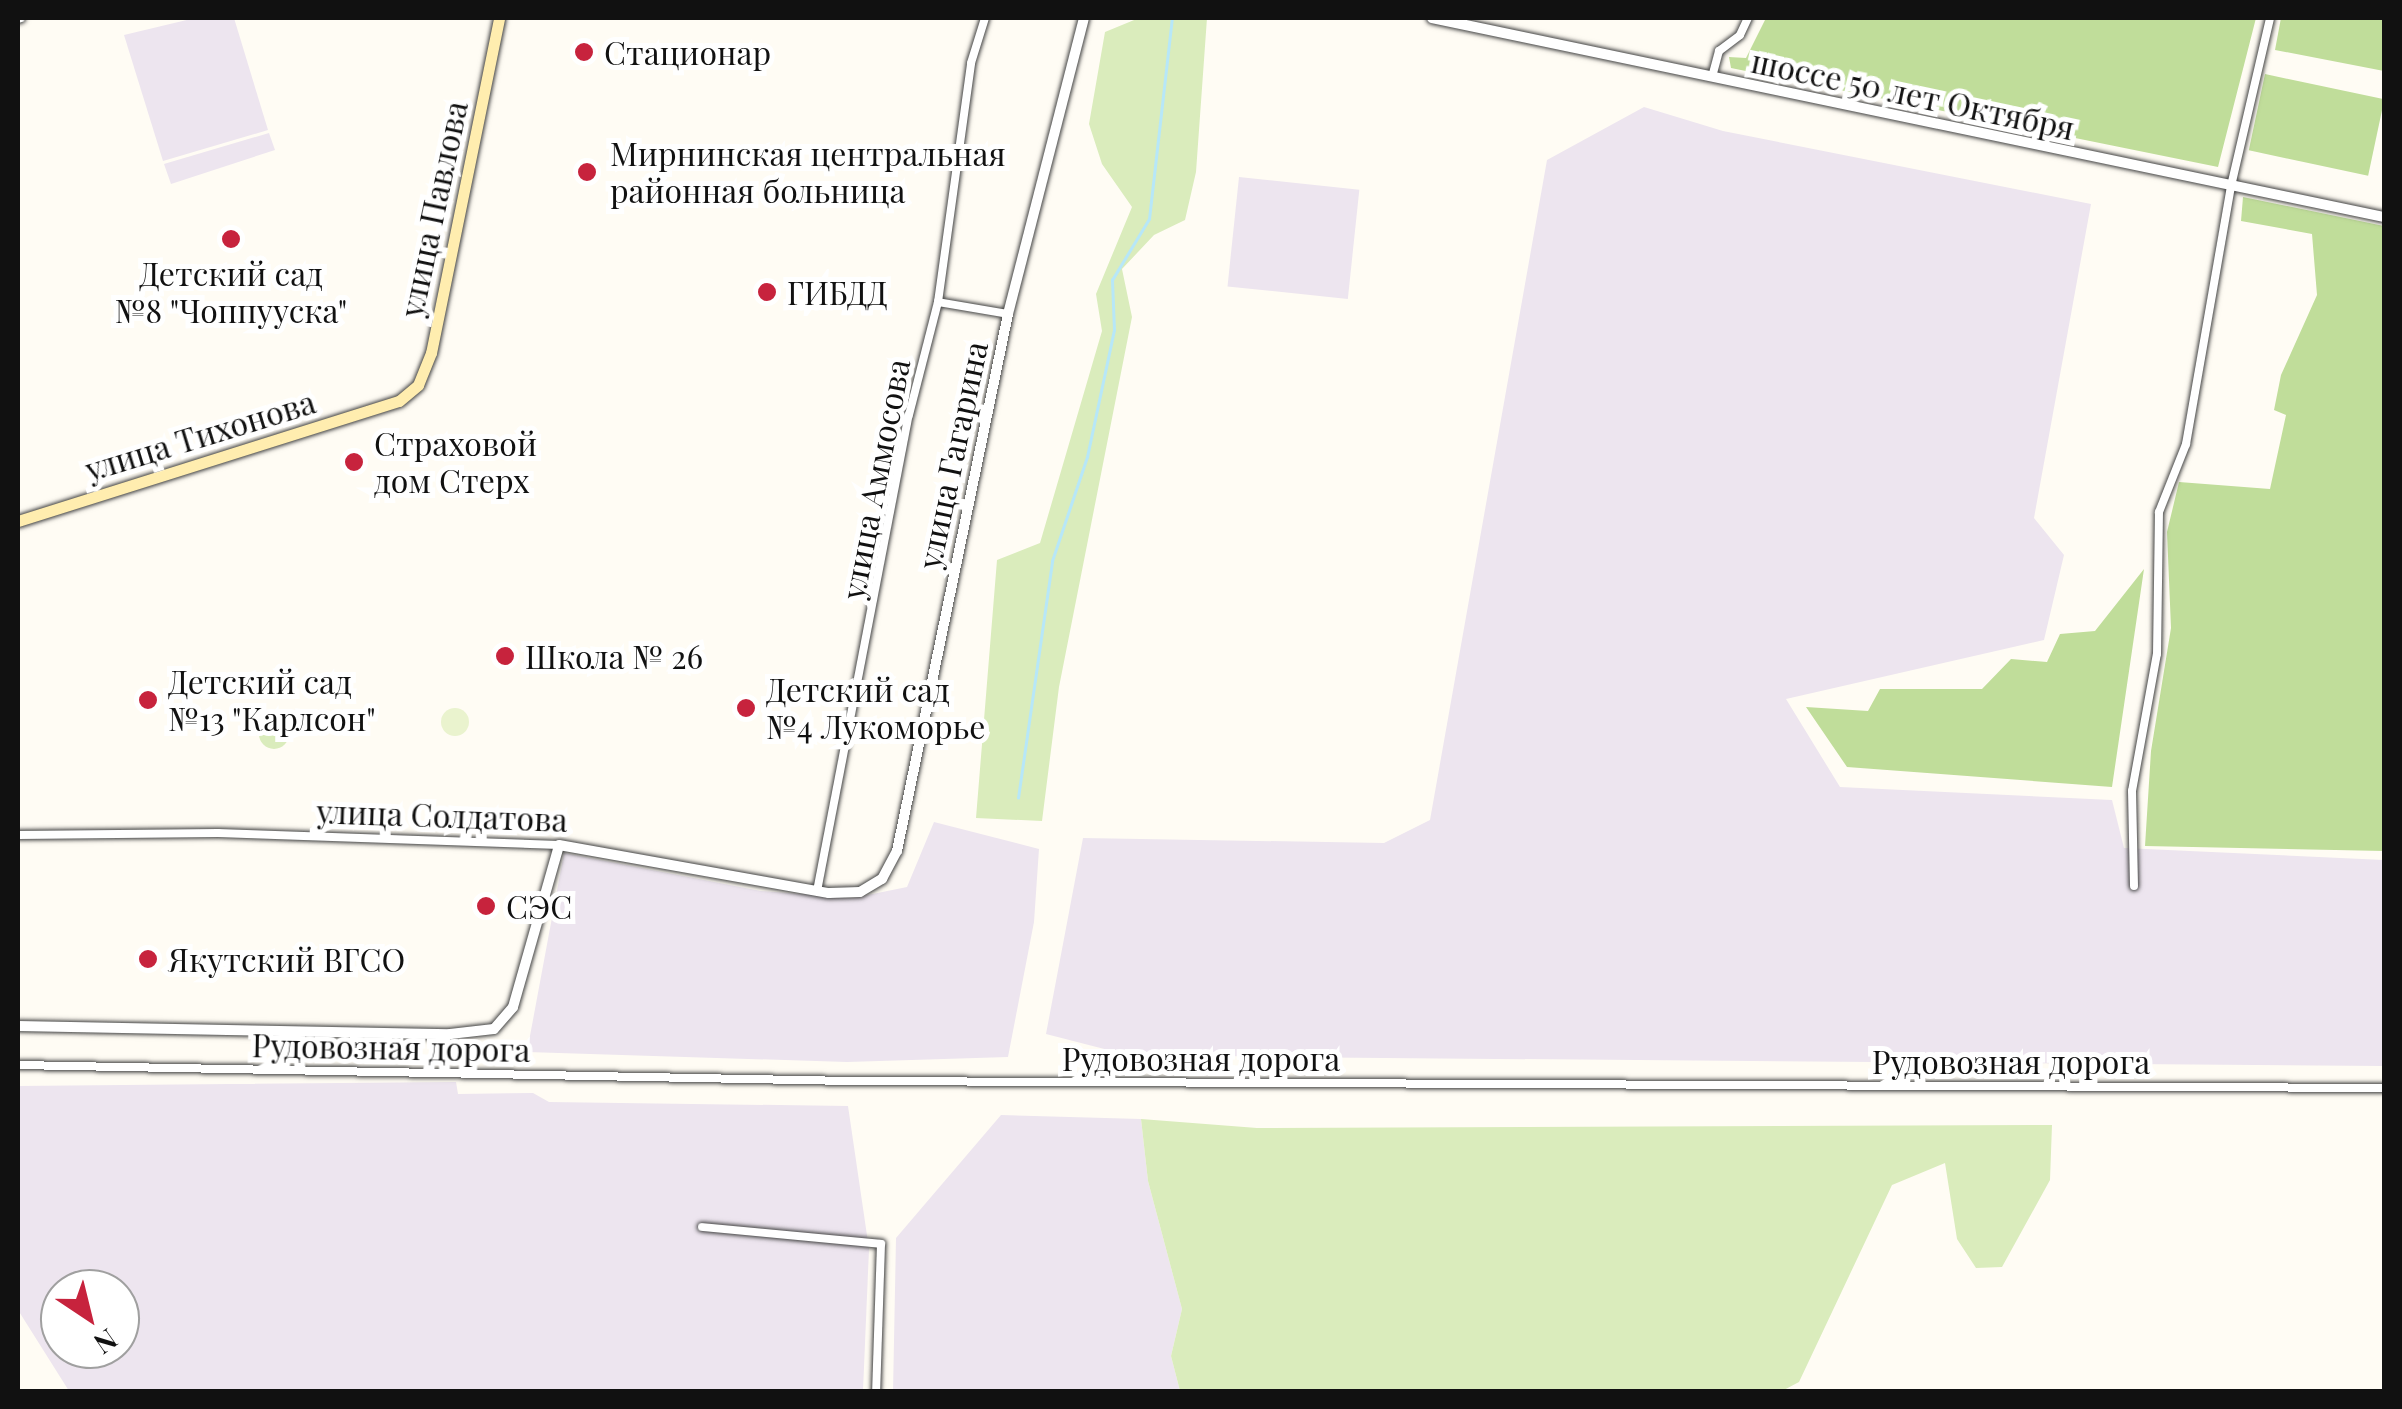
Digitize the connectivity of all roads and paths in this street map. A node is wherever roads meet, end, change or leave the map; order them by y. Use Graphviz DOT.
graph roads {
  1 [pos="500,18"];
  2 [pos="986,18"];
  3 [pos="1084,18"];
  4 [pos="1432,18"];
  5 [pos="1748,18"];
  6 [pos="2270,18"];
  7 [pos="1712,76"];
  8 [pos="2231,186"];
  9 [pos="2384,216"];
  10 [pos="938,302"];
  11 [pos="1008,314"];
  12 [pos="399,402"];
  13 [pos="18,521"];
  14 [pos="18,835"];
  15 [pos="559,845"];
  16 [pos="2134,886"];
  17 [pos="816,891"];
  18 [pos="860,892"];
  19 [pos="18,1026"];
  20 [pos="18,1065"];
  21 [pos="2384,1088"];
  22 [pos="702,1227"];
  23 [pos="876,1392"];
  1 -- 12 [label="main road, улица Павлова"];
  2 -- 10 [label="street, улица Аммосова"];
  3 -- 11 [label="street, улица Гагарина"];
  4 -- 7 [label="street, шоссе 50 лет Октября"];
  5 -- 7 [label="street"];
  6 -- 8 [label="street"];
  7 -- 8 [label="street, шоссе 50 лет Октября"];
  8 -- 9 [label="street, шоссе 50 лет Октября"];
  8 -- 16 [label="street"];
  10 -- 11 [label="street"];
  10 -- 17 [label="street, улица Аммосова"];
  11 -- 18 [label="street, улица Гагарина"];
  12 -- 13 [label="main road, улица Тихонова"];
  14 -- 15 [label="street, улица Солдатова"];
  15 -- 17 [label="street, улица Солдатова"];
  15 -- 19 [label="street"];
  17 -- 18 [label="street, улица Солдатова"];
  20 -- 21 [label="street, Рудовозная дорога"];
  22 -- 23 [label="street"];
}
